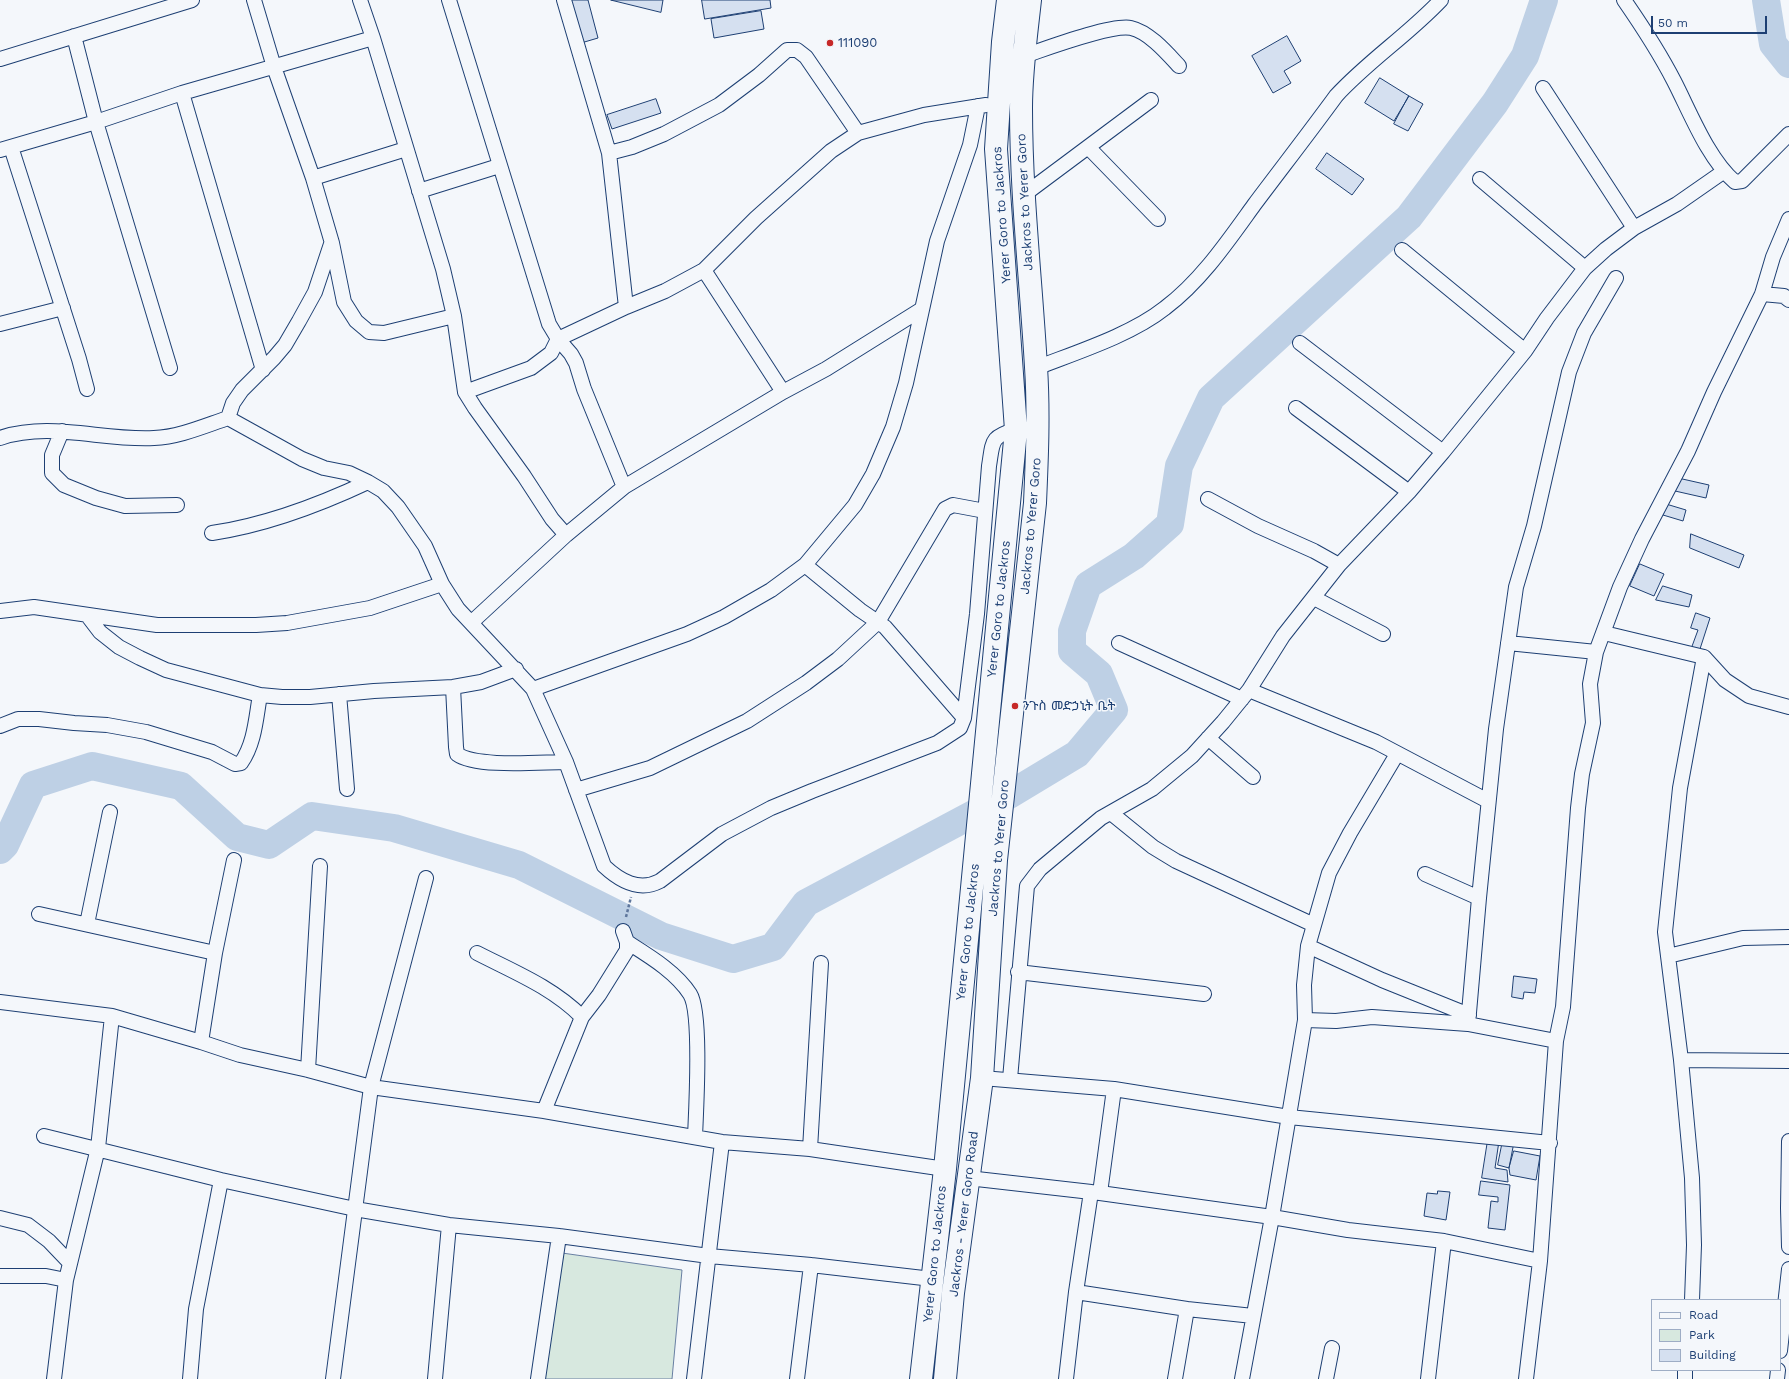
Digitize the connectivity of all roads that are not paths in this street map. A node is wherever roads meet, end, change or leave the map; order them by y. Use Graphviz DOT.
graph roads {
  1 [pos="192,0"];
  2 [pos="254,0"];
  3 [pos="360,0"];
  4 [pos="449,0"];
  5 [pos="564,0"];
  6 [pos="1008,0"];
  7 [pos="1030,0"];
  8 [pos="1441,0"];
  9 [pos="1624,0"];
  10 [pos="153,6"];
  11 [pos="74,36"];
  12 [pos="373,38"];
  13 [pos="1024,56"];
  14 [pos="0,59"];
  15 [pos="1180,66"];
  16 [pos="274,67"];
  17 [pos="1543,88"];
  18 [pos="182,93"];
  19 [pos="1151,100"];
  20 [pos="988,105"];
  21 [pos="96,122"];
  22 [pos="858,133"];
  23 [pos="1789,134"];
  24 [pos="1088,147"];
  25 [pos="6,148"];
  26 [pos="406,149"];
  27 [pos="609,153"];
  28 [pos="499,166"];
  29 [pos="1724,172"];
  30 [pos="313,178"];
  31 [pos="1480,179"];
  32 [pos="419,191"];
  33 [pos="1025,194"];
  34 [pos="1158,219"];
  35 [pos="1789,219"];
  36 [pos="1634,228"];
  37 [pos="332,243"];
  38 [pos="1402,250"];
  39 [pos="1585,268"];
  40 [pos="704,270"];
  41 [pos="1616,278"];
  42 [pos="1762,294"];
  43 [pos="1787,296"];
  44 [pos="626,307"];
  45 [pos="63,308"];
  46 [pos="922,309"];
  47 [pos="454,316"];
  48 [pos="0,324"];
  49 [pos="558,339"];
  50 [pos="1300,343"];
  51 [pos="1525,351"];
  52 [pos="170,368"];
  53 [pos="263,370"];
  54 [pos="1036,377"];
  55 [pos="87,389"];
  56 [pos="465,392"];
  57 [pos="783,392"];
  58 [pos="1296,408"];
  59 [pos="228,418"];
  60 [pos="1016,430"];
  61 [pos="62,431"];
  62 [pos="0,438"];
  63 [pos="1443,452"];
  64 [pos="368,482"];
  65 [pos="624,487"];
  66 [pos="1409,492"];
  67 [pos="1208,499"];
  68 [pos="177,505"];
  69 [pos="985,511"];
  70 [pos="212,533"];
  71 [pos="566,535"];
  72 [pos="805,565"];
  73 [pos="1339,565"];
  74 [pos="442,584"];
  75 [pos="1314,598"];
  76 [pos="0,611"];
  77 [pos="87,615"];
  78 [pos="472,622"];
  79 [pos="878,622"];
  80 [pos="1604,633"];
  81 [pos="1383,634"];
  82 [pos="1119,643"];
  83 [pos="1508,643"];
  84 [pos="1596,652"];
  85 [pos="1704,657"];
  86 [pos="516,669"];
  87 [pos="454,687"];
  88 [pos="533,689"];
  89 [pos="340,694"];
  90 [pos="260,695"];
  91 [pos="1246,695"];
  92 [pos="1789,707"];
  93 [pos="964,718"];
  94 [pos="0,726"];
  95 [pos="1208,738"];
  96 [pos="1397,754"];
  97 [pos="566,762"];
  98 [pos="1253,777"];
  99 [pos="347,789"];
  100 [pos="576,790"];
  101 [pos="1488,801"];
  102 [pos="110,812"];
  103 [pos="1111,813"];
  104 [pos="234,860"];
  105 [pos="320,866"];
  106 [pos="1425,874"];
  107 [pos="426,878"];
  108 [pos="1479,898"];
  109 [pos="39,914"];
  110 [pos="87,924"];
  111 [pos="1314,925"];
  112 [pos="1789,937"];
  113 [pos="1308,946"];
  114 [pos="215,953"];
  115 [pos="477,953"];
  116 [pos="1668,956"];
  117 [pos="822,963"];
  118 [pos="1018,972"];
  119 [pos="1204,994"];
  120 [pos="0,1002"];
  121 [pos="112,1016"];
  122 [pos="582,1017"];
  123 [pos="1305,1020"];
  124 [pos="1469,1020"];
  125 [pos="1556,1041"];
  126 [pos="201,1042"];
  127 [pos="984,1050"];
  128 [pos="1681,1060"];
  129 [pos="1789,1061"];
  130 [pos="308,1070"];
  131 [pos="982,1078"];
  132 [pos="1010,1079"];
  133 [pos="371,1087"];
  134 [pos="1114,1089"];
  135 [pos="544,1110"];
  136 [pos="1289,1118"];
  137 [pos="44,1136"];
  138 [pos="696,1137"];
  139 [pos="1789,1140"];
  140 [pos="722,1142"];
  141 [pos="1550,1143"];
  142 [pos="98,1148"];
  143 [pos="810,1149"];
  144 [pos="945,1169"];
  145 [pos="968,1178"];
  146 [pos="221,1180"];
  147 [pos="1096,1192"];
  148 [pos="355,1209"];
  149 [pos="1272,1217"];
  150 [pos="0,1218"];
  151 [pos="449,1225"];
  152 [pos="559,1236"];
  153 [pos="1444,1241"];
  154 [pos="1789,1247"];
  155 [pos="709,1256"];
  156 [pos="1540,1261"];
  157 [pos="70,1263"];
  158 [pos="810,1265"];
  159 [pos="1789,1269"];
  160 [pos="0,1276"];
  161 [pos="932,1279"];
  162 [pos="66,1280"];
  163 [pos="1076,1292"];
  164 [pos="1692,1299"];
  165 [pos="1187,1309"];
  166 [pos="1253,1316"];
  167 [pos="1781,1342"];
  168 [pos="1332,1348"];
  169 [pos="54,1379"];
  170 [pos="190,1379"];
  171 [pos="333,1379"];
  172 [pos="435,1379"];
  173 [pos="538,1379"];
  174 [pos="694,1379"];
  175 [pos="797,1379"];
  176 [pos="921,1379"];
  177 [pos="945,1379"];
  178 [pos="1066,1379"];
  179 [pos="1176,1379"];
  180 [pos="1242,1379"];
  181 [pos="1326,1379"];
  182 [pos="1428,1379"];
  183 [pos="1526,1379"];
  1 -- 10 [label="street"];
  2 -- 16 [label="street"];
  3 -- 12 [label="street"];
  4 -- 28 [label="street"];
  5 -- 27 [label="street"];
  6 -- 20 [label="main road, Yerer Goro to Jackros"];
  7 -- 13 [label="main road, Jackros to Yerer Goro"];
  8 -- 54 [label="street"];
  9 -- 29 [label="street"];
  10 -- 11 [label="street"];
  11 -- 14 [label="street"];
  11 -- 21 [label="street"];
  12 -- 16 [label="street"];
  12 -- 26 [label="street"];
  13 -- 15 [label="street"];
  13 -- 33 [label="main road, Jackros to Yerer Goro"];
  16 -- 18 [label="street"];
  16 -- 30 [label="street"];
  17 -- 36 [label="street"];
  18 -- 21 [label="street"];
  18 -- 53 [label="street"];
  19 -- 24 [label="street"];
  20 -- 22 [label="street"];
  20 -- 46 [label="street"];
  20 -- 60 [label="main road, Yerer Goro to Jackros"];
  21 -- 25 [label="street"];
  21 -- 52 [label="street"];
  22 -- 27 [label="street"];
  22 -- 40 [label="street"];
  23 -- 29 [label="street"];
  24 -- 33 [label="street"];
  24 -- 34 [label="street"];
  25 -- 45 [label="street"];
  26 -- 30 [label="street"];
  26 -- 32 [label="street"];
  27 -- 44 [label="street"];
  28 -- 32 [label="street"];
  28 -- 49 [label="street"];
  29 -- 36 [label="street"];
  30 -- 37 [label="street"];
  31 -- 39 [label="street"];
  32 -- 47 [label="street"];
  33 -- 54 [label="main road, Jackros to Yerer Goro"];
  35 -- 42 [label="street"];
  36 -- 39 [label="street"];
  37 -- 47 [label="street"];
  37 -- 53 [label="street"];
  38 -- 51 [label="street"];
  39 -- 51 [label="street"];
  40 -- 44 [label="street"];
  40 -- 57 [label="street"];
  41 -- 83 [label="street"];
  42 -- 43 [label="street"];
  42 -- 80 [label="street"];
  44 -- 49 [label="street"];
  45 -- 48 [label="street"];
  45 -- 55 [label="street"];
  46 -- 57 [label="street"];
  46 -- 72 [label="street"];
  47 -- 56 [label="street"];
  49 -- 56 [label="street"];
  49 -- 65 [label="street"];
  50 -- 63 [label="street"];
  51 -- 63 [label="street"];
  53 -- 59 [label="street"];
  54 -- 127 [label="main road, Jackros to Yerer Goro"];
  56 -- 71 [label="street"];
  57 -- 65 [label="street"];
  58 -- 66 [label="street"];
  59 -- 61 [label="street"];
  59 -- 64 [label="street"];
  60 -- 69 [label="street"];
  60 -- 144 [label="main road, Yerer Goro to Jackros"];
  61 -- 62 [label="street"];
  61 -- 68 [label="street"];
  63 -- 66 [label="street"];
  64 -- 70 [label="street"];
  64 -- 74 [label="street"];
  65 -- 71 [label="street"];
  66 -- 73 [label="street"];
  67 -- 73 [label="street"];
  69 -- 79 [label="street"];
  69 -- 93 [label="street"];
  71 -- 78 [label="street"];
  72 -- 79 [label="street"];
  72 -- 88 [label="street"];
  73 -- 75 [label="street"];
  74 -- 77 [label="street"];
  74 -- 78 [label="street"];
  75 -- 81 [label="street"];
  75 -- 91 [label="street"];
  76 -- 77 [label="street"];
  77 -- 90 [label="street"];
  78 -- 86 [label="street"];
  79 -- 93 [label="street"];
  79 -- 100 [label="street"];
  80 -- 84 [label="street"];
  80 -- 85 [label="street"];
  82 -- 91 [label="street"];
  83 -- 84 [label="street"];
  83 -- 101 [label="street"];
  84 -- 125 [label="street"];
  85 -- 92 [label="street"];
  85 -- 116 [label="street"];
  86 -- 87 [label="street"];
  86 -- 88 [label="street"];
  87 -- 89 [label="street"];
  87 -- 97 [label="street"];
  88 -- 97 [label="street"];
  89 -- 90 [label="street"];
  89 -- 99 [label="street"];
  90 -- 94 [label="street"];
  91 -- 95 [label="street"];
  91 -- 96 [label="street"];
  93 -- 100 [label="street"];
  95 -- 98 [label="street"];
  95 -- 103 [label="street"];
  96 -- 101 [label="street"];
  96 -- 111 [label="street"];
  97 -- 100 [label="street"];
  101 -- 108 [label="street"];
  102 -- 110 [label="street"];
  103 -- 111 [label="street"];
  103 -- 118 [label="street"];
  104 -- 114 [label="street"];
  105 -- 130 [label="street"];
  106 -- 108 [label="street"];
  107 -- 133 [label="street"];
  108 -- 124 [label="street"];
  109 -- 110 [label="street"];
  110 -- 114 [label="street"];
  111 -- 113 [label="street"];
  112 -- 116 [label="street"];
  113 -- 123 [label="street"];
  113 -- 124 [label="street"];
  114 -- 126 [label="street"];
  115 -- 122 [label="street"];
  116 -- 128 [label="street"];
  117 -- 143 [label="street"];
  118 -- 119 [label="street"];
  118 -- 132 [label="street"];
  120 -- 121 [label="street"];
  121 -- 126 [label="street"];
  121 -- 142 [label="street"];
  122 -- 135 [label="street"];
  122 -- 138 [label="street"];
  123 -- 124 [label="street"];
  123 -- 136 [label="street"];
  124 -- 125 [label="street"];
  125 -- 141 [label="street"];
  126 -- 130 [label="street"];
  127 -- 131 [label="main road, Jackros - Yerer Goro Road"];
  128 -- 129 [label="street"];
  128 -- 164 [label="street"];
  130 -- 133 [label="street"];
  131 -- 132 [label="street"];
  131 -- 145 [label="main road, Jackros - Yerer Goro Road"];
  132 -- 134 [label="street"];
  133 -- 135 [label="street"];
  133 -- 148 [label="street"];
  134 -- 136 [label="street"];
  134 -- 147 [label="street"];
  135 -- 138 [label="street"];
  136 -- 141 [label="street"];
  136 -- 149 [label="street"];
  137 -- 142 [label="street"];
  138 -- 140 [label="street"];
  139 -- 154 [label="street"];
  140 -- 143 [label="street"];
  140 -- 155 [label="street"];
  141 -- 156 [label="street"];
  142 -- 146 [label="street"];
  142 -- 157 [label="street"];
  143 -- 144 [label="street"];
  144 -- 161 [label="main road, Yerer Goro to Jackros"];
  145 -- 147 [label="street"];
  145 -- 177 [label="main road, Jackros - Yerer Goro Road"];
  146 -- 148 [label="street"];
  146 -- 170 [label="street"];
  147 -- 149 [label="street"];
  147 -- 163 [label="street"];
  148 -- 151 [label="street"];
  148 -- 171 [label="street"];
  149 -- 153 [label="street"];
  149 -- 166 [label="street"];
  150 -- 157 [label="street"];
  151 -- 152 [label="street"];
  151 -- 172 [label="street"];
  152 -- 155 [label="street"];
  152 -- 173 [label="street"];
  153 -- 156 [label="street"];
  153 -- 182 [label="street"];
  155 -- 158 [label="street"];
  155 -- 174 [label="street"];
  156 -- 183 [label="street"];
  157 -- 162 [label="street"];
  158 -- 161 [label="street"];
  158 -- 175 [label="street"];
  159 -- 167 [label="street"];
  160 -- 162 [label="street"];
  161 -- 176 [label="main road, Yerer Goro to Jackros"];
  162 -- 169 [label="street"];
  163 -- 165 [label="street"];
  163 -- 178 [label="street"];
  165 -- 166 [label="street"];
  165 -- 179 [label="street"];
  166 -- 180 [label="street"];
  168 -- 181 [label="street"];
}
